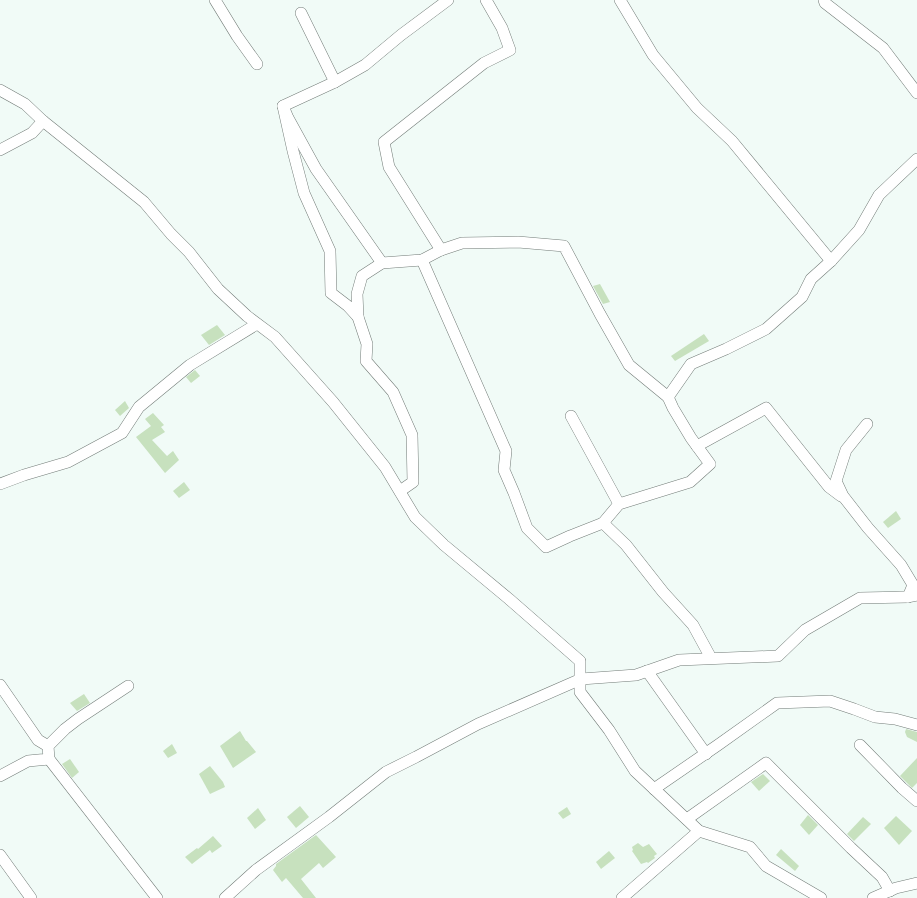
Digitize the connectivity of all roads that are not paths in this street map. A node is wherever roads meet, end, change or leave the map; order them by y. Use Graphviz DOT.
graph roads {
  1 [pos="214,0"];
  2 [pos="448,0"];
  3 [pos="486,0"];
  4 [pos="620,0"];
  5 [pos="824,0"];
  6 [pos="301,13"];
  7 [pos="257,64"];
  8 [pos="335,82"];
  9 [pos="0,90"];
  10 [pos="917,92"];
  11 [pos="283,106"];
  12 [pos="43,121"];
  13 [pos="0,150"];
  14 [pos="917,159"];
  15 [pos="442,250"];
  16 [pos="422,260"];
  17 [pos="831,261"];
  18 [pos="382,263"];
  19 [pos="358,317"];
  20 [pos="257,324"];
  21 [pos="668,397"];
  22 [pos="571,416"];
  23 [pos="866,424"];
  24 [pos="697,446"];
  25 [pos="0,484"];
  26 [pos="400,492"];
  27 [pos="843,496"];
  28 [pos="619,504"];
  29 [pos="602,523"];
  30 [pos="912,596"];
  31 [pos="711,658"];
  32 [pos="647,671"];
  33 [pos="581,678"];
  34 [pos="0,685"];
  35 [pos="128,686"];
  36 [pos="917,725"];
  37 [pos="860,745"];
  38 [pos="48,746"];
  39 [pos="706,754"];
  40 [pos="49,759"];
  41 [pos="0,776"];
  42 [pos="654,789"];
  43 [pos="917,801"];
  44 [pos="687,820"];
  45 [pos="699,831"];
  46 [pos="0,855"];
  47 [pos="917,883"];
  48 [pos="890,891"];
  49 [pos="31,898"];
  50 [pos="157,898"];
  51 [pos="225,898"];
  52 [pos="622,898"];
  53 [pos="821,898"];
  54 [pos="873,898"];
  1 -- 7 [label="street"];
  2 -- 8 [label="street"];
  3 -- 15 [label="street"];
  4 -- 17 [label="street"];
  5 -- 10 [label="street"];
  6 -- 8 [label="street"];
  8 -- 11 [label="street"];
  9 -- 12 [label="street"];
  11 -- 18 [label="street"];
  11 -- 19 [label="street"];
  12 -- 13 [label="street"];
  12 -- 20 [label="street"];
  14 -- 17 [label="street"];
  15 -- 16 [label="street"];
  15 -- 21 [label="street"];
  16 -- 18 [label="street"];
  16 -- 29 [label="street"];
  17 -- 21 [label="street"];
  18 -- 19 [label="street"];
  19 -- 26 [label="street"];
  20 -- 25 [label="street"];
  20 -- 26 [label="street"];
  21 -- 24 [label="street"];
  22 -- 28 [label="street"];
  23 -- 27 [label="street"];
  24 -- 27 [label="street"];
  24 -- 28 [label="street"];
  26 -- 33 [label="street"];
  27 -- 30 [label="street"];
  28 -- 29 [label="street"];
  29 -- 31 [label="street"];
  30 -- 31 [label="street"];
  31 -- 32 [label="street"];
  32 -- 33 [label="street"];
  32 -- 39 [label="street"];
  33 -- 42 [label="street"];
  33 -- 51 [label="street"];
  34 -- 38 [label="street"];
  35 -- 38 [label="street"];
  36 -- 39 [label="street"];
  37 -- 43 [label="street"];
  38 -- 40 [label="street"];
  39 -- 42 [label="street"];
  40 -- 41 [label="street"];
  40 -- 50 [label="street"];
  42 -- 44 [label="street"];
  44 -- 45 [label="street"];
  44 -- 48 [label="street"];
  45 -- 52 [label="street"];
  45 -- 53 [label="street"];
  46 -- 49 [label="street"];
  47 -- 48 [label="street"];
  48 -- 54 [label="street"];
}
